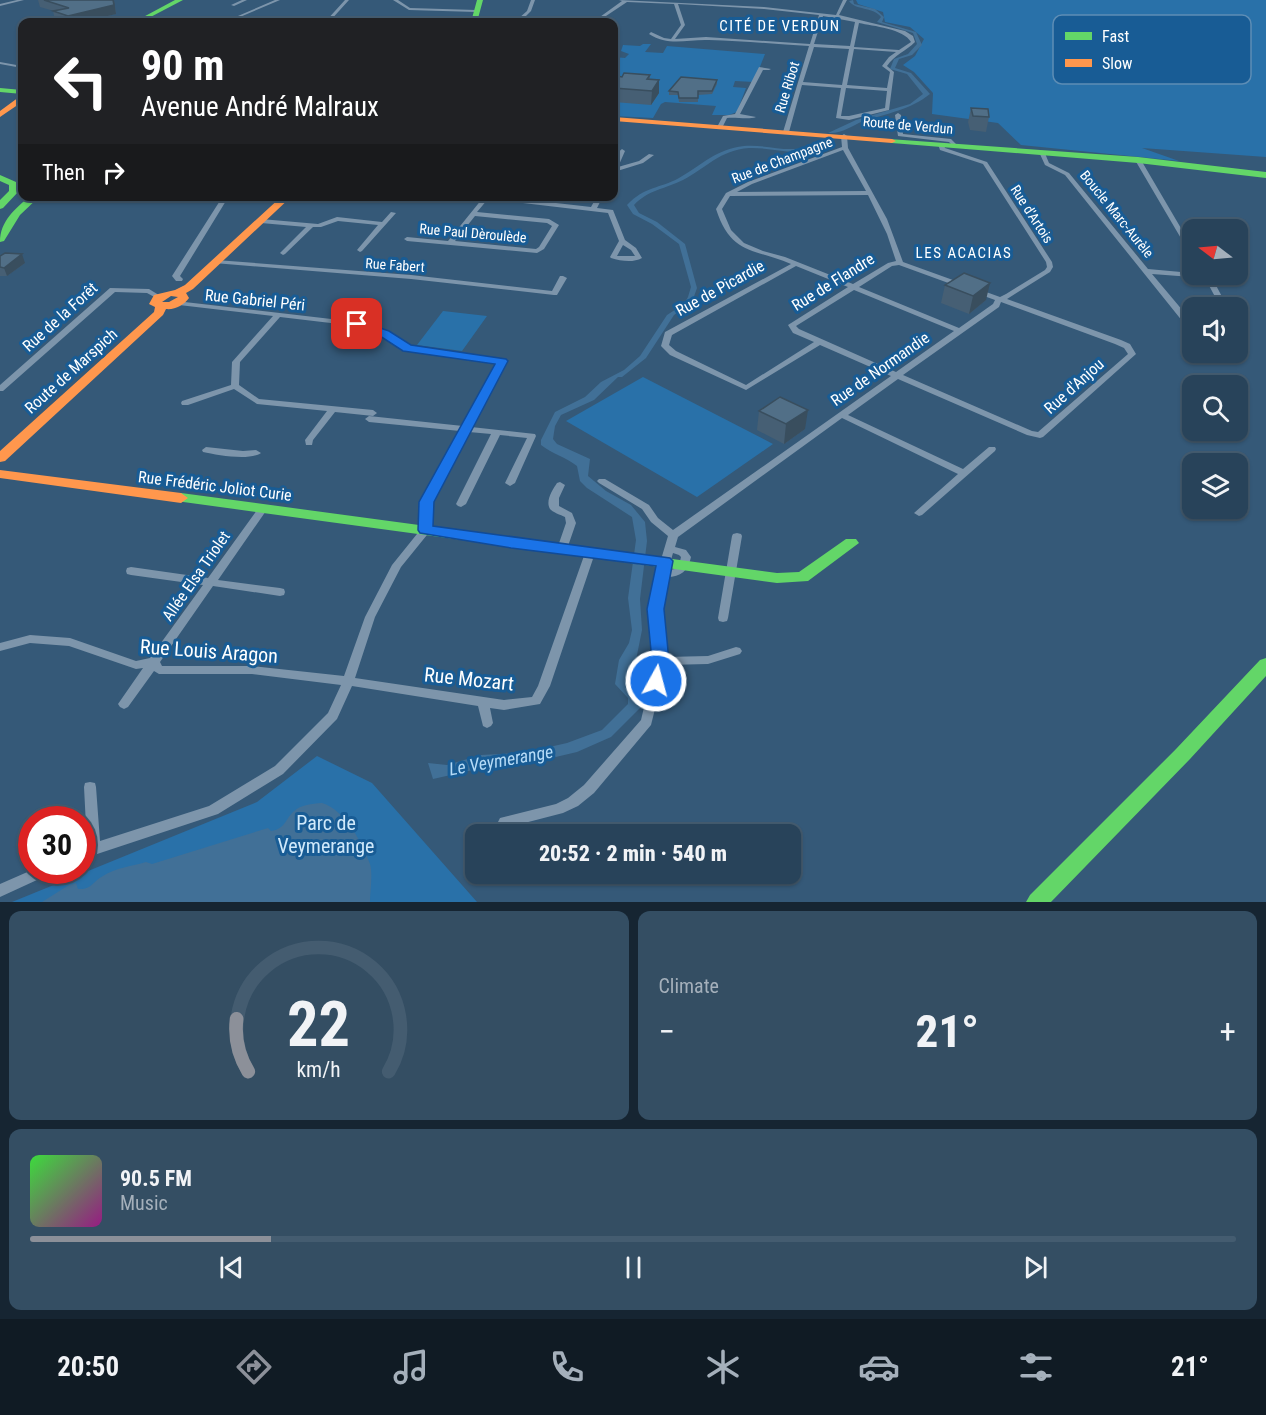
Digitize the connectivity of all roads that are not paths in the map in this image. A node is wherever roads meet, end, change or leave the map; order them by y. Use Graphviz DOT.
graph roads {
  1 [pos="22,0"];
  2 [pos="180,0"];
  3 [pos="187,0"];
  4 [pos="245,0"];
  5 [pos="278,0"];
  6 [pos="347,0"];
  7 [pos="395,0"];
  8 [pos="533,0"];
  9 [pos="845,0"];
  10 [pos="623,1"];
  11 [pos="426,4"];
  12 [pos="676,4"];
  13 [pos="0,5"];
  14 [pos="233,5"];
  15 [pos="426,10"];
  16 [pos="476,14"];
  17 [pos="821,14"];
  18 [pos="837,16"];
  19 [pos="145,18"];
  20 [pos="153,18"];
  21 [pos="235,18"];
  22 [pos="331,18"];
  23 [pos="407,18"];
  24 [pos="505,18"];
  25 [pos="522,18"];
  26 [pos="600,18"];
  27 [pos="857,21"];
  28 [pos="651,33"];
  29 [pos="673,39"];
  30 [pos="812,45"];
  31 [pos="852,47"];
  32 [pos="903,51"];
  33 [pos="0,63"];
  34 [pos="18,67"];
  35 [pos="769,69"];
  36 [pos="800,83"];
  37 [pos="844,87"];
  38 [pos="0,90"];
  39 [pos="889,90"];
  40 [pos="18,93"];
  41 [pos="18,96"];
  42 [pos="18,97"];
  43 [pos="0,108"];
  44 [pos="0,115"];
  45 [pos="737,115"];
  46 [pos="898,115"];
  47 [pos="753,117"];
  48 [pos="618,119"];
  49 [pos="720,127"];
  50 [pos="786,132"];
  51 [pos="844,142"];
  52 [pos="948,145"];
  53 [pos="622,151"];
  54 [pos="1042,152"];
  55 [pos="651,155"];
  56 [pos="618,160"];
  57 [pos="1138,160"];
  58 [pos="1200,166"];
  59 [pos="618,169"];
  60 [pos="1266,171"];
  61 [pos="1266,175"];
  62 [pos="0,178"];
  63 [pos="0,183"];
  64 [pos="14,191"];
  65 [pos="869,193"];
  66 [pos="728,194"];
  67 [pos="30,201"];
  68 [pos="223,201"];
  69 [pos="283,201"];
  70 [pos="483,201"];
  71 [pos="525,201"];
  72 [pos="598,201"];
  73 [pos="0,206"];
  74 [pos="594,208"];
  75 [pos="393,213"];
  76 [pos="473,214"];
  77 [pos="261,221"];
  78 [pos="383,224"];
  79 [pos="312,225"];
  80 [pos="1182,235"];
  81 [pos="0,239"];
  82 [pos="407,239"];
  83 [pos="622,241"];
  84 [pos="450,243"];
  85 [pos="360,250"];
  86 [pos="283,253"];
  87 [pos="216,262"];
  88 [pos="900,262"];
  89 [pos="795,264"];
  90 [pos="1146,271"];
  91 [pos="1182,273"];
  92 [pos="563,278"];
  93 [pos="853,288"];
  94 [pos="179,292"];
  95 [pos="998,300"];
  96 [pos="159,302"];
  97 [pos="1182,315"];
  98 [pos="277,316"];
  99 [pos="960,332"];
  100 [pos="820,342"];
  101 [pos="898,375"];
  102 [pos="236,386"];
  103 [pos="0,389"];
  104 [pos="185,403"];
  105 [pos="333,409"];
  106 [pos="842,415"];
  107 [pos="467,428"];
  108 [pos="497,432"];
  109 [pos="309,443"];
  110 [pos="992,449"];
  111 [pos="207,450"];
  112 [pos="256,453"];
  113 [pos="0,458"];
  114 [pos="964,473"];
  115 [pos="0,474"];
  116 [pos="602,481"];
  117 [pos="510,483"];
  118 [pos="560,485"];
  119 [pos="461,504"];
  120 [pos="263,508"];
  121 [pos="919,513"];
  122 [pos="426,530"];
  123 [pos="673,535"];
  124 [pos="737,536"];
  125 [pos="851,543"];
  126 [pos="562,549"];
  127 [pos="590,553"];
  128 [pos="662,561"];
  129 [pos="132,571"];
  130 [pos="731,572"];
  131 [pos="211,582"];
  132 [pos="280,592"];
  133 [pos="723,618"];
  134 [pos="0,647"];
  135 [pos="736,651"];
  136 [pos="661,661"];
  137 [pos="154,662"];
  138 [pos="1266,665"];
  139 [pos="348,681"];
  140 [pos="483,701"];
  141 [pos="124,704"];
  142 [pos="487,723"];
  143 [pos="90,787"];
  144 [pos="89,806"];
  145 [pos="505,822"];
  146 [pos="96,847"];
  147 [pos="18,883"];
  148 [pos="0,891"];
  149 [pos="1037,902"];
  1 -- 13 [label="street"];
  2 -- 19 [label="main road"];
  3 -- 20 [label="main road"];
  4 -- 14 [label="street"];
  5 -- 21 [label="street"];
  6 -- 22 [label="street"];
  7 -- 15 [label="street"];
  8 -- 25 [label="street"];
  9 -- 18 [label="street"];
  10 -- 12 [label="street"];
  10 -- 26 [label="street"];
  11 -- 15 [label="street"];
  12 -- 17 [label="street"];
  12 -- 29 [label="street"];
  15 -- 16 [label="street"];
  16 -- 23 [label="street"];
  16 -- 24 [label="street"];
  17 -- 18 [label="street"];
  17 -- 30 [label="street, Rue Ribot"];
  18 -- 27 [label="street"];
  27 -- 31 [label="street"];
  27 -- 32 [label="street"];
  28 -- 29 [label="street"];
  29 -- 30 [label="street"];
  30 -- 31 [label="street"];
  30 -- 36 [label="street, Rue Ribot"];
  31 -- 32 [label="street"];
  31 -- 37 [label="street"];
  32 -- 39 [label="street"];
  33 -- 34 [label="street"];
  35 -- 45 [label="street"];
  36 -- 37 [label="street"];
  36 -- 50 [label="street, Rue Ribot"];
  37 -- 39 [label="street"];
  37 -- 39 [label="street"];
  38 -- 40 [label="main road"];
  41 -- 43 [label="main road"];
  42 -- 44 [label="main road"];
  45 -- 47 [label="street"];
  45 -- 49 [label="street"];
  46 -- 52 [label="street"];
  48 -- 49 [label="main road, Route de Verdun"];
  49 -- 50 [label="main road, Route de Verdun"];
  50 -- 51 [label="main road, Route de Verdun"];
  51 -- 52 [label="main road, Route de Verdun"];
  51 -- 65 [label="street"];
  51 -- 66 [label="street, Rue de Champagne"];
  52 -- 54 [label="main road, Route de Verdun"];
  52 -- 95 [label="street, Rue d'Artois"];
  53 -- 56 [label="street"];
  54 -- 57 [label="main road, Route de Verdun"];
  54 -- 90 [label="street, Boucle Marc-Aurèle"];
  55 -- 59 [label="street"];
  57 -- 58 [label="main road, Route de Verdun"];
  57 -- 80 [label="street"];
  58 -- 60 [label="main road, Route de Verdun"];
  58 -- 61 [label="main road, Route de Verdun"];
  62 -- 64 [label="main road"];
  63 -- 64 [label="main road"];
  64 -- 73 [label="main road"];
  65 -- 66 [label="street, Rue de Champagne"];
  65 -- 88 [label="street"];
  66 -- 89 [label="street, Rue de Champagne"];
  67 -- 81 [label="main road"];
  68 -- 94 [label="street"];
  69 -- 77 [label="main road"];
  70 -- 76 [label="street"];
  71 -- 74 [label="street"];
  72 -- 74 [label="street"];
  74 -- 83 [label="street"];
  75 -- 78 [label="street"];
  76 -- 84 [label="street"];
  76 -- 84 [label="street, Rue Paul Dèroulède"];
  77 -- 79 [label="street"];
  77 -- 87 [label="main road"];
  78 -- 79 [label="street"];
  78 -- 85 [label="street"];
  79 -- 86 [label="street"];
  82 -- 84 [label="street, Rue Paul Dèroulède"];
  87 -- 92 [label="street, Rue Fabert"];
  87 -- 94 [label="main road"];
  88 -- 93 [label="street, Rue de Flandre"];
  88 -- 95 [label="street"];
  89 -- 93 [label="street, Rue de Champagne"];
  89 -- 100 [label="street, Rue de Picardie"];
  90 -- 91 [label="street, Boucle Marc-Aurèle"];
  90 -- 97 [label="street, Boucle Marc-Aurèle"];
  93 -- 99 [label="street, Rue de Champagne"];
  93 -- 100 [label="street, Rue de Flandre"];
  94 -- 96 [label="main road"];
  94 -- 98 [label="street, Rue Gabriel Péri"];
  95 -- 99 [label="street, Rue de Normandie"];
  95 -- 101 [label="street, Rue d'Anjou"];
  96 -- 103 [label="street, Rue de la Forêt"];
  96 -- 113 [label="main road, Route de Marspich"];
  98 -- 102 [label="street"];
  98 -- 107 [label="street, Rue Gabriel Péri"];
  99 -- 101 [label="street, Rue de Normandie"];
  100 -- 101 [label="street, Rue de Flandre"];
  101 -- 106 [label="street, Rue de Normandie"];
  102 -- 104 [label="street"];
  102 -- 105 [label="street"];
  105 -- 107 [label="street"];
  105 -- 109 [label="street"];
  106 -- 114 [label="street"];
  106 -- 123 [label="street, Rue de Normandie"];
  107 -- 108 [label="street"];
  107 -- 122 [label="street"];
  108 -- 117 [label="street"];
  108 -- 119 [label="street"];
  110 -- 114 [label="street"];
  111 -- 112 [label="street"];
  114 -- 121 [label="street"];
  115 -- 120 [label="main road, Rue Frédéric Joliot Curie"];
  116 -- 123 [label="street"];
  118 -- 126 [label="street"];
  120 -- 122 [label="main road, Rue Frédéric Joliot Curie"];
  120 -- 131 [label="street, Allée Elsa Triolet"];
  122 -- 126 [label="main road, Rue Frédéric Joliot Curie"];
  122 -- 139 [label="street"];
  123 -- 128 [label="street"];
  124 -- 130 [label="street"];
  125 -- 130 [label="main road, Rue Frédéric Joliot Curie"];
  126 -- 127 [label="main road, Rue Frédéric Joliot Curie"];
  127 -- 128 [label="main road, Rue Frédéric Joliot Curie"];
  127 -- 140 [label="street, Rue Mozart"];
  128 -- 130 [label="main road, Rue Frédéric Joliot Curie"];
  128 -- 136 [label="street"];
  129 -- 131 [label="street"];
  130 -- 133 [label="street"];
  131 -- 132 [label="street"];
  131 -- 137 [label="street, Allée Elsa Triolet"];
  134 -- 137 [label="street, Rue Louis Aragon"];
  135 -- 136 [label="street"];
  136 -- 145 [label="street"];
  137 -- 139 [label="street, Rue Louis Aragon"];
  137 -- 141 [label="street, Allée Elsa Triolet"];
  138 -- 149 [label="main road"];
  139 -- 140 [label="street, Rue Mozart"];
  139 -- 146 [label="street"];
  140 -- 142 [label="street"];
  143 -- 144 [label="street"];
  147 -- 148 [label="street"];
}
